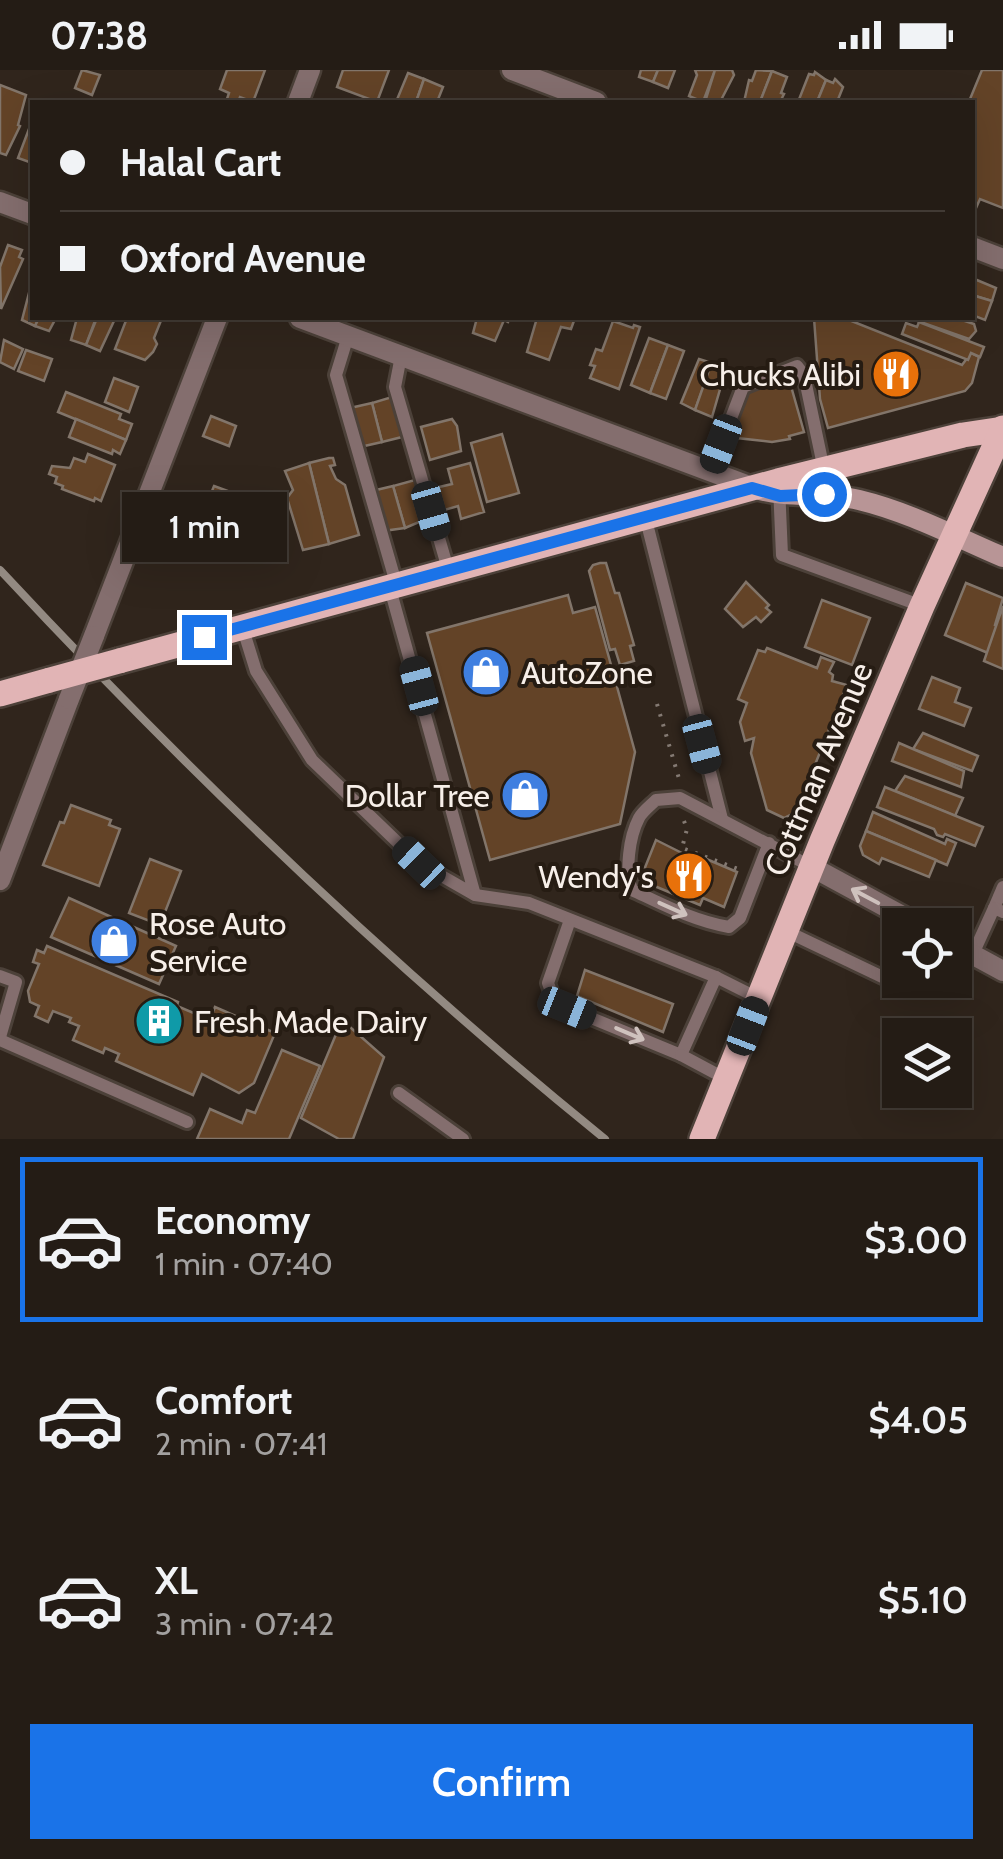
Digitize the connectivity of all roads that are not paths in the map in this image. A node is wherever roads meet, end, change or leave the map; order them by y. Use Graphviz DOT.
graph roads {
  1 [pos="310,70"];
  2 [pos="512,70"];
  3 [pos="299,100"];
  4 [pos="591,100"];
  5 [pos="0,202"];
  6 [pos="30,213"];
  7 [pos="975,248"];
  8 [pos="1003,259"];
  9 [pos="216,320"];
  10 [pos="305,320"];
  11 [pos="348,336"];
  12 [pos="400,356"];
  13 [pos="1003,428"];
  14 [pos="824,470"];
  15 [pos="710,473"];
  16 [pos="752,488"];
  17 [pos="779,488"];
  18 [pos="644,516"];
  19 [pos="955,537"];
  20 [pos="1003,557"];
  21 [pos="448,569"];
  22 [pos="392,584"];
  23 [pos="922,606"];
  24 [pos="242,626"];
  25 [pos="80,672"];
  26 [pos="0,694"];
  27 [pos="722,819"];
  28 [pos="769,842"];
  29 [pos="5,853"];
  30 [pos="812,866"];
  31 [pos="0,880"];
  32 [pos="1003,887"];
  33 [pos="476,895"];
  34 [pos="888,908"];
  35 [pos="999,910"];
  36 [pos="570,920"];
  37 [pos="786,931"];
  38 [pos="972,940"];
  39 [pos="972,954"];
  40 [pos="1003,971"];
  41 [pos="0,976"];
  42 [pos="716,977"];
  43 [pos="882,977"];
  44 [pos="758,998"];
  45 [pos="0,1038"];
  46 [pos="681,1055"];
  47 [pos="726,1079"];
  48 [pos="399,1093"];
  49 [pos="187,1122"];
  50 [pos="463,1139"];
  51 [pos="702,1139"];
  1 -- 3 [label="street"];
  2 -- 4 [label="street"];
  5 -- 6 [label="street"];
  7 -- 8 [label="street"];
  9 -- 25 [label="street, bridge"];
  10 -- 11 [label="street"];
  11 -- 12 [label="street"];
  11 -- 22 [label="lane"];
  12 -- 15 [label="street"];
  12 -- 21 [label="lane"];
  13 -- 14 [label="main road"];
  13 -- 19 [label="main road, Cottman Avenue"];
  14 -- 15 [label="lane"];
  14 -- 17 [label="main road"];
  15 -- 16 [label="street"];
  16 -- 17 [label="main road"];
  16 -- 18 [label="main road"];
  17 -- 19 [label="main road"];
  17 -- 23 [label="lane"];
  18 -- 21 [label="main road"];
  18 -- 27 [label="lane"];
  19 -- 20 [label="main road"];
  19 -- 23 [label="main road, Cottman Avenue"];
  21 -- 22 [label="main road"];
  22 -- 24 [label="main road"];
  22 -- 33 [label="lane"];
  23 -- 30 [label="main road, Cottman Avenue"];
  24 -- 25 [label="main road, bridge"];
  24 -- 33 [label="lane"];
  25 -- 26 [label="main road, bridge"];
  25 -- 29 [label="street, bridge"];
  27 -- 28 [label="lane"];
  27 -- 28 [label="lane, one-way"];
  28 -- 30 [label="lane"];
  29 -- 31 [label="street"];
  34 -- 30 [label="street, one-way"];
  30 -- 37 [label="main road, Cottman Avenue"];
  32 -- 35 [label="lane"];
  33 -- 36 [label="lane"];
  35 -- 38 [label="lane"];
  36 -- 42 [label="lane"];
  36 -- 46 [label="lane, one-way"];
  37 -- 43 [label="lane"];
  37 -- 44 [label="main road, Cottman Avenue"];
  39 -- 40 [label="street"];
  41 -- 45 [label="lane"];
  42 -- 44 [label="lane"];
  42 -- 46 [label="lane"];
  44 -- 47 [label="main road, Cottman Avenue"];
  45 -- 49 [label="lane"];
  46 -- 47 [label="lane"];
  47 -- 51 [label="main road, Cottman Avenue"];
  48 -- 50 [label="lane"];
}
